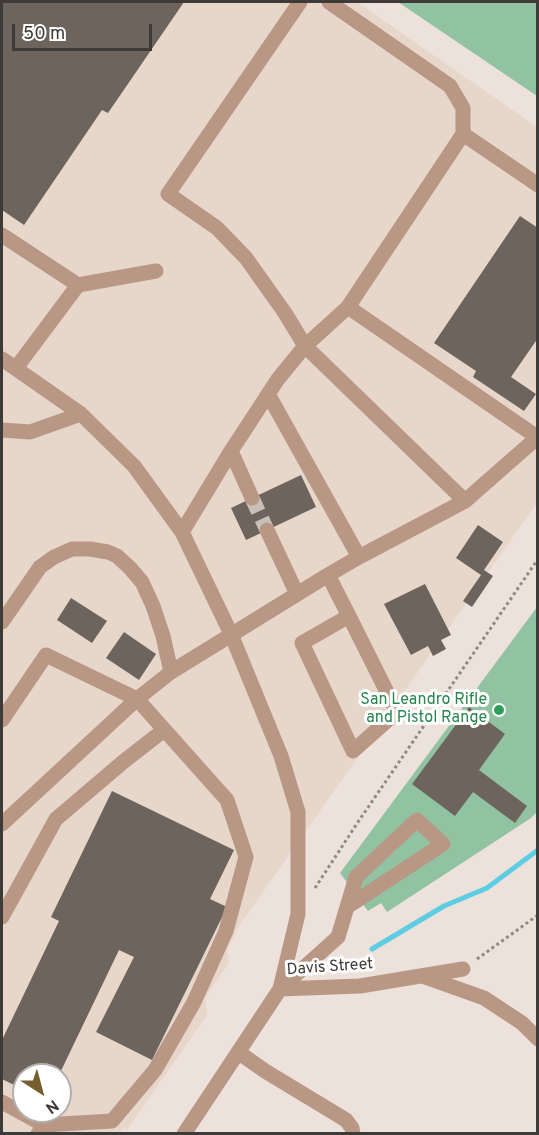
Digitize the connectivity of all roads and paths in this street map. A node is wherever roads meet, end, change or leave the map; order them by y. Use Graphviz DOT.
graph roads {
  1 [pos="300,2"];
  2 [pos="329,2"];
  3 [pos="463,134"];
  4 [pos="537,185"];
  5 [pos="2,235"];
  6 [pos="156,271"];
  7 [pos="78,285"];
  8 [pos="348,307"];
  9 [pos="305,346"];
  10 [pos="2,359"];
  11 [pos="16,368"];
  12 [pos="268,394"];
  13 [pos="81,414"];
  14 [pos="2,430"];
  15 [pos="537,437"];
  16 [pos="231,451"];
  17 [pos="252,498"];
  18 [pos="465,501"];
  19 [pos="267,530"];
  20 [pos="182,532"];
  21 [pos="359,557"];
  22 [pos="537,559"];
  23 [pos="328,575"];
  24 [pos="297,594"];
  25 [pos="349,616"];
  26 [pos="2,622"];
  27 [pos="231,634"];
  28 [pos="171,672"];
  29 [pos="137,699"];
  30 [pos="2,720"];
  31 [pos="164,730"];
  32 [pos="2,824"];
  33 [pos="347,908"];
  34 [pos="298,914"];
  35 [pos="537,915"];
  36 [pos="2,917"];
  37 [pos="464,969"];
  38 [pos="422,976"];
  39 [pos="280,989"];
  40 [pos="537,1040"];
  41 [pos="238,1052"];
  42 [pos="2,1102"];
  43 [pos="41,1129"];
  44 [pos="184,1134"];
  45 [pos="353,1134"];
  1 -- 9 [label="street"];
  2 -- 3 [label="street"];
  3 -- 4 [label="street"];
  3 -- 8 [label="street"];
  5 -- 7 [label="street"];
  6 -- 7 [label="street"];
  7 -- 11 [label="street"];
  8 -- 9 [label="street"];
  8 -- 15 [label="street"];
  9 -- 12 [label="street"];
  9 -- 18 [label="street"];
  10 -- 11 [label="street"];
  11 -- 13 [label="street"];
  12 -- 16 [label="street"];
  12 -- 21 [label="street"];
  13 -- 14 [label="street"];
  13 -- 20 [label="street"];
  15 -- 18 [label="street"];
  16 -- 17 [label="street"];
  16 -- 20 [label="street"];
  18 -- 21 [label="street"];
  19 -- 24 [label="street"];
  20 -- 27 [label="street"];
  21 -- 23 [label="street"];
  22 -- 34 [label="path"];
  23 -- 24 [label="street"];
  23 -- 25 [label="street"];
  24 -- 27 [label="street"];
  25 -- 25 [label="street"];
  26 -- 28 [label="street"];
  27 -- 28 [label="street"];
  27 -- 34 [label="street"];
  28 -- 29 [label="street"];
  29 -- 30 [label="street"];
  29 -- 31 [label="street"];
  29 -- 32 [label="street"];
  31 -- 36 [label="street"];
  31 -- 43 [label="street"];
  33 -- 33 [label="street"];
  33 -- 39 [label="street"];
  34 -- 39 [label="street"];
  35 -- 37 [label="path"];
  37 -- 38 [label="street, Davis Street"];
  38 -- 39 [label="street, Davis Street"];
  38 -- 40 [label="street"];
  39 -- 41 [label="street, Davis Street"];
  41 -- 44 [label="street, Davis Street"];
  41 -- 45 [label="street"];
  42 -- 43 [label="street"];
}
